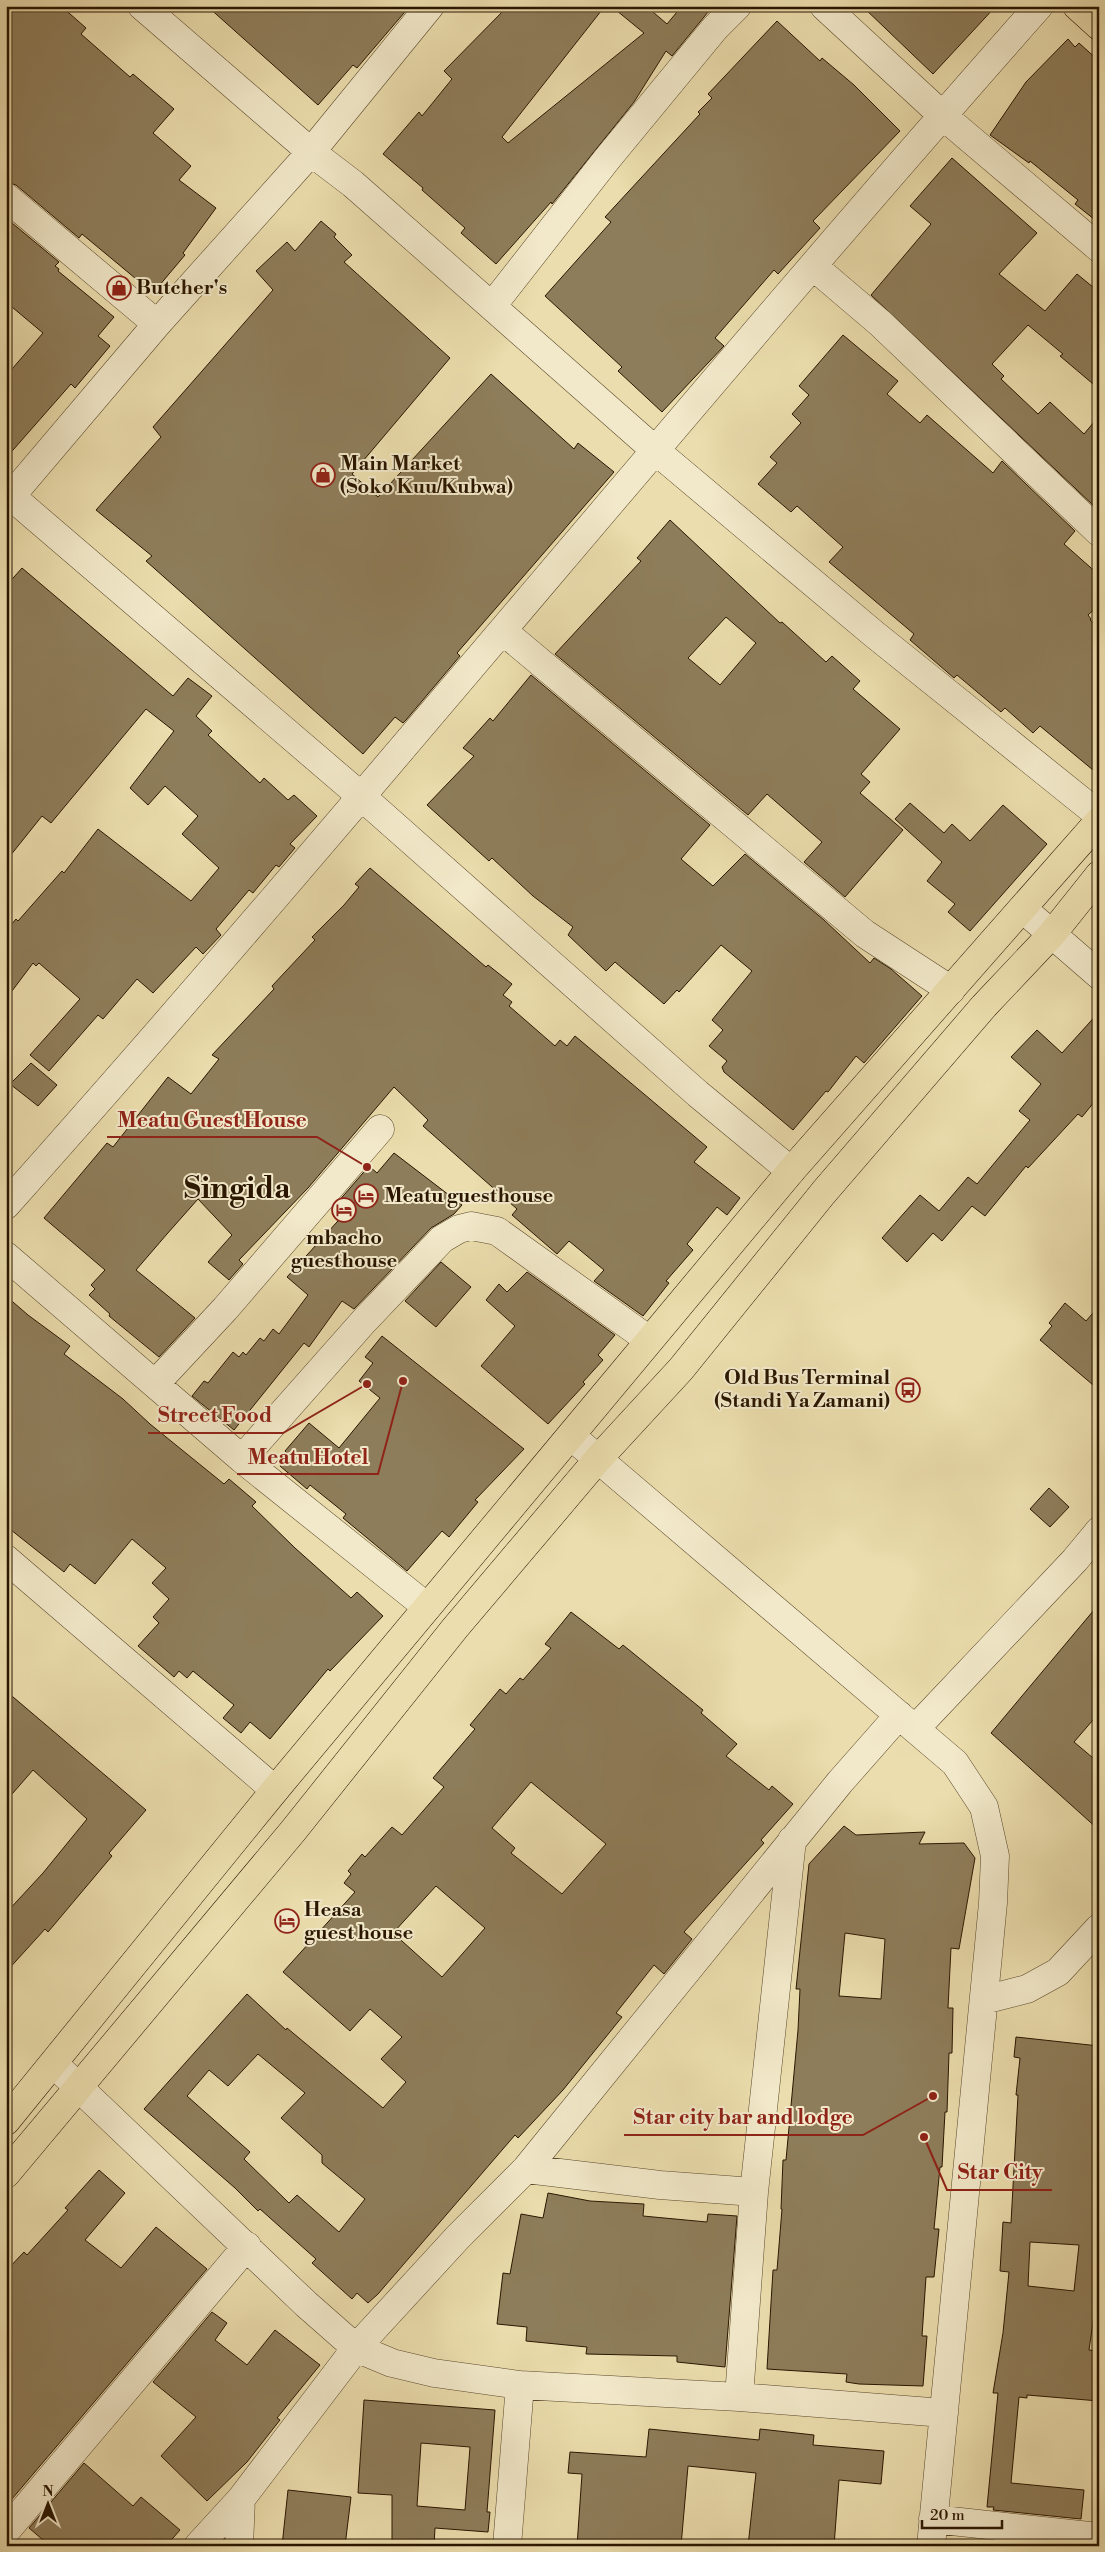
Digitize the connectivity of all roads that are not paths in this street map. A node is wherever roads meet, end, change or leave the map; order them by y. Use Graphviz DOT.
graph roads {
  1 [pos="142,6"];
  2 [pos="430,6"];
  3 [pos="737,6"];
  4 [pos="824,6"];
  5 [pos="1039,6"];
  6 [pos="1077,6"];
  7 [pos="1099,26"];
  8 [pos="942,115"];
  9 [pos="311,152"];
  10 [pos="6,197"];
  11 [pos="1099,248"];
  12 [pos="813,266"];
  13 [pos="492,306"];
  14 [pos="157,324"];
  15 [pos="656,451"];
  16 [pos="8,497"];
  17 [pos="1099,532"];
  18 [pos="502,631"];
  19 [pos="362,796"];
  20 [pos="1099,815"];
  21 [pos="1099,821"];
  22 [pos="1099,875"];
  23 [pos="1024,908"];
  24 [pos="1052,934"];
  25 [pos="1099,975"];
  26 [pos="951,990"];
  27 [pos="380,1129"];
  28 [pos="791,1171"];
  29 [pos="6,1205"];
  30 [pos="6,1256"];
  31 [pos="649,1340"];
  32 [pos="155,1384"];
  33 [pos="571,1436"];
  34 [pos="242,1459"];
  35 [pos="598,1459"];
  36 [pos="1099,1531"];
  37 [pos="6,1559"];
  38 [pos="428,1607"];
  39 [pos="907,1722"];
  40 [pos="275,1790"];
  41 [pos="792,1840"];
  42 [pos="1099,1928"];
  43 [pos="984,2000"];
  44 [pos="54,2064"];
  45 [pos="78,2087"];
  46 [pos="6,2121"];
  47 [pos="526,2168"];
  48 [pos="6,2174"];
  49 [pos="754,2192"];
  50 [pos="247,2246"];
  51 [pos="356,2348"];
  52 [pos="520,2384"];
  53 [pos="739,2396"];
  54 [pos="944,2413"];
  55 [pos="241,2499"];
  56 [pos="933,2519"];
  57 [pos="6,2531"];
  58 [pos="1099,2536"];
  59 [pos="198,2546"];
  60 [pos="239,2546"];
  61 [pos="508,2546"];
  62 [pos="931,2546"];
  1 -- 9 [label="street"];
  2 -- 9 [label="street"];
  3 -- 13 [label="street"];
  4 -- 8 [label="street"];
  5 -- 8 [label="street"];
  6 -- 7 [label="main road"];
  8 -- 11 [label="street"];
  8 -- 12 [label="street"];
  9 -- 13 [label="street"];
  9 -- 14 [label="street"];
  10 -- 14 [label="street"];
  12 -- 15 [label="street"];
  12 -- 17 [label="street"];
  13 -- 15 [label="street"];
  14 -- 16 [label="street"];
  15 -- 18 [label="street"];
  15 -- 20 [label="street"];
  16 -- 19 [label="street"];
  18 -- 19 [label="street"];
  18 -- 26 [label="street"];
  19 -- 28 [label="street"];
  19 -- 29 [label="street"];
  21 -- 23 [label="main road"];
  22 -- 24 [label="main road"];
  23 -- 24 [label="street"];
  23 -- 26 [label="main road"];
  24 -- 25 [label="street"];
  24 -- 35 [label="main road"];
  26 -- 28 [label="main road"];
  27 -- 32 [label="street"];
  28 -- 31 [label="main road"];
  30 -- 32 [label="street"];
  31 -- 33 [label="main road"];
  31 -- 34 [label="street"];
  32 -- 34 [label="street"];
  33 -- 35 [label="street"];
  33 -- 38 [label="main road"];
  34 -- 38 [label="street"];
  35 -- 39 [label="street"];
  35 -- 45 [label="main road"];
  36 -- 39 [label="street"];
  37 -- 40 [label="street"];
  38 -- 40 [label="main road"];
  39 -- 41 [label="street"];
  39 -- 43 [label="street"];
  40 -- 44 [label="main road"];
  41 -- 47 [label="street"];
  41 -- 49 [label="street"];
  42 -- 43 [label="street"];
  43 -- 54 [label="street"];
  44 -- 45 [label="street"];
  44 -- 46 [label="main road"];
  45 -- 48 [label="main road"];
  45 -- 50 [label="street"];
  47 -- 49 [label="street"];
  47 -- 51 [label="street"];
  49 -- 53 [label="street"];
  50 -- 51 [label="street"];
  50 -- 57 [label="street"];
  51 -- 52 [label="street"];
  51 -- 55 [label="street"];
  52 -- 53 [label="street"];
  52 -- 61 [label="street"];
  53 -- 54 [label="street"];
  54 -- 56 [label="street"];
  55 -- 59 [label="street"];
  55 -- 60 [label="street"];
  56 -- 58 [label="street"];
  56 -- 62 [label="street"];
}
